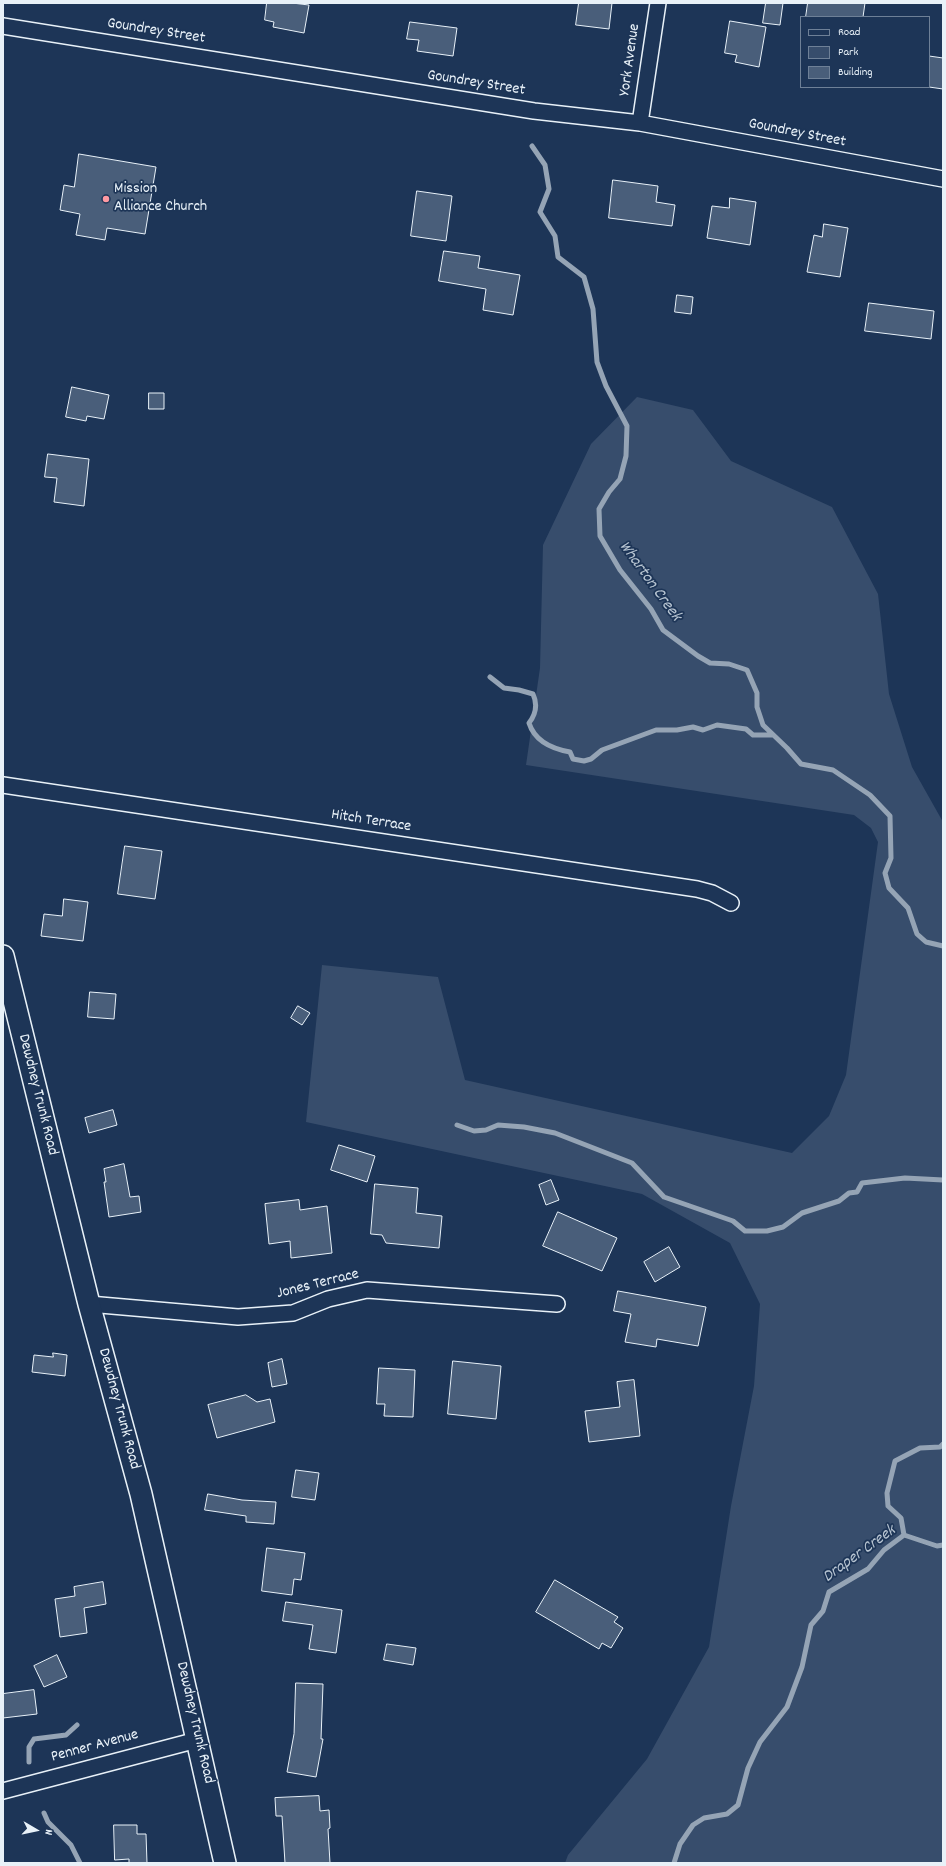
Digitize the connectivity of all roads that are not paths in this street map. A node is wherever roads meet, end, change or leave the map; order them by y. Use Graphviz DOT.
graph roads {
  1 [pos="658,3"];
  2 [pos="3,26"];
  3 [pos="640,123"];
  4 [pos="943,179"];
  5 [pos="3,785"];
  6 [pos="731,903"];
  7 [pos="3,956"];
  8 [pos="88,1304"];
  9 [pos="557,1304"];
  10 [pos="197,1740"];
  11 [pos="3,1791"];
  12 [pos="225,1863"];
  1 -- 3 [label="street, York Avenue"];
  2 -- 3 [label="street, Goundrey Street"];
  3 -- 4 [label="street, Goundrey Street"];
  5 -- 6 [label="street, Hitch Terrace"];
  7 -- 8 [label="main road, Dewdney Trunk Road"];
  8 -- 9 [label="street, Jones Terrace"];
  8 -- 10 [label="main road, Dewdney Trunk Road"];
  10 -- 11 [label="street, Penner Avenue"];
  10 -- 12 [label="main road, Dewdney Trunk Road"];
}
